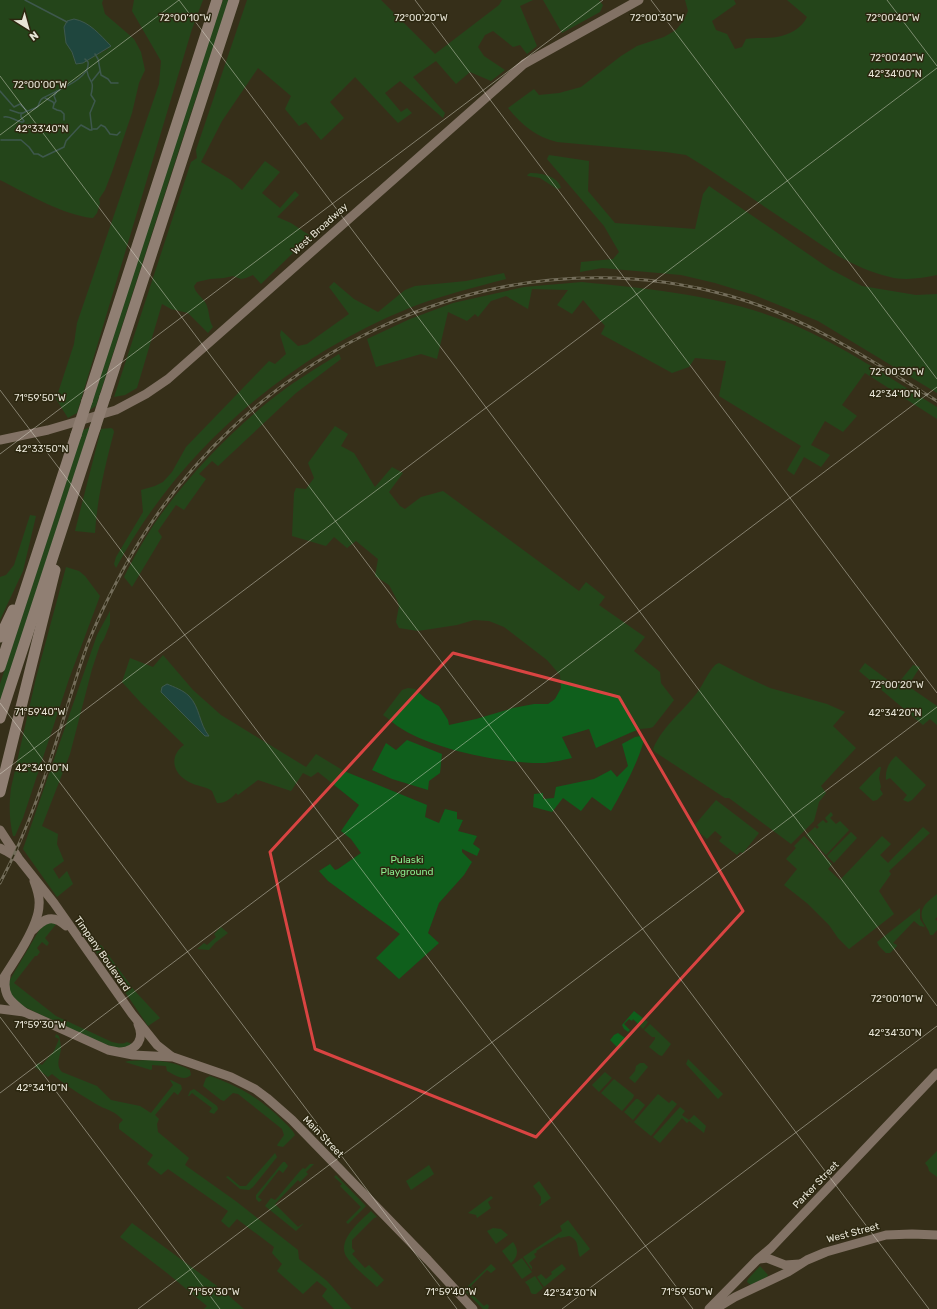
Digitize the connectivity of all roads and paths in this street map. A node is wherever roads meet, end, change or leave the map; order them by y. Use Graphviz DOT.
graph roads {
  1 [pos="217,0"];
  2 [pos="234,0"];
  3 [pos="639,0"];
  4 [pos="0,440"];
  5 [pos="71,502"];
  6 [pos="32,570"];
  7 [pos="0,637"];
  8 [pos="0,667"];
  9 [pos="0,718"];
  10 [pos="0,792"];
  11 [pos="0,830"];
  12 [pos="0,848"];
  13 [pos="19,859"];
  14 [pos="33,879"];
  15 [pos="74,932"];
  16 [pos="30,933"];
  17 [pos="8,972"];
  18 [pos="0,982"];
  19 [pos="0,1009"];
  20 [pos="24,1012"];
  21 [pos="132,1014"];
  22 [pos="115,1053"];
  23 [pos="173,1057"];
  24 [pos="937,1073"];
  25 [pos="937,1235"];
  26 [pos="771,1248"];
  27 [pos="777,1261"];
  28 [pos="755,1262"];
  29 [pos="801,1264"];
  30 [pos="743,1274"];
  31 [pos="783,1275"];
  32 [pos="755,1288"];
  33 [pos="473,1309"];
  34 [pos="709,1309"];
  35 [pos="715,1309"];
  1 -- 6 [label="highway, bridge"];
  2 -- 5 [label="highway, bridge"];
  3 -- 4 [label="main road, West Broadway"];
  5 -- 9 [label="highway"];
  5 -- 10 [label="highway"];
  6 -- 7 [label="highway"];
  6 -- 8 [label="highway"];
  11 -- 13 [label="main road, Timpany Boulevard"];
  12 -- 13 [label="main road, Timpany Boulevard"];
  13 -- 14 [label="main road, Timpany Boulevard"];
  14 -- 15 [label="main road, Timpany Boulevard"];
  14 -- 16 [label="main road"];
  15 -- 16 [label="main road"];
  15 -- 21 [label="main road, Timpany Boulevard"];
  16 -- 17 [label="main road"];
  17 -- 18 [label="main road"];
  17 -- 20 [label="main road"];
  19 -- 20 [label="main road, Main Street"];
  20 -- 22 [label="main road, Main Street"];
  21 -- 22 [label="main road"];
  21 -- 23 [label="main road, Timpany Boulevard"];
  22 -- 23 [label="main road, Main Street"];
  23 -- 33 [label="main road, Main Street"];
  24 -- 26 [label="main road, Parker Street"];
  25 -- 29 [label="main road, West Street"];
  26 -- 27 [label="main road"];
  26 -- 28 [label="main road, Parker Street"];
  27 -- 28 [label="main road, West Street"];
  27 -- 29 [label="main road, West Street"];
  27 -- 31 [label="main road"];
  28 -- 30 [label="main road, Parker Street"];
  29 -- 31 [label="main road, West Street"];
  30 -- 32 [label="main road"];
  30 -- 34 [label="main road, Parker Street"];
  31 -- 32 [label="main road, West Street"];
  32 -- 35 [label="main road, West Street"];
}
